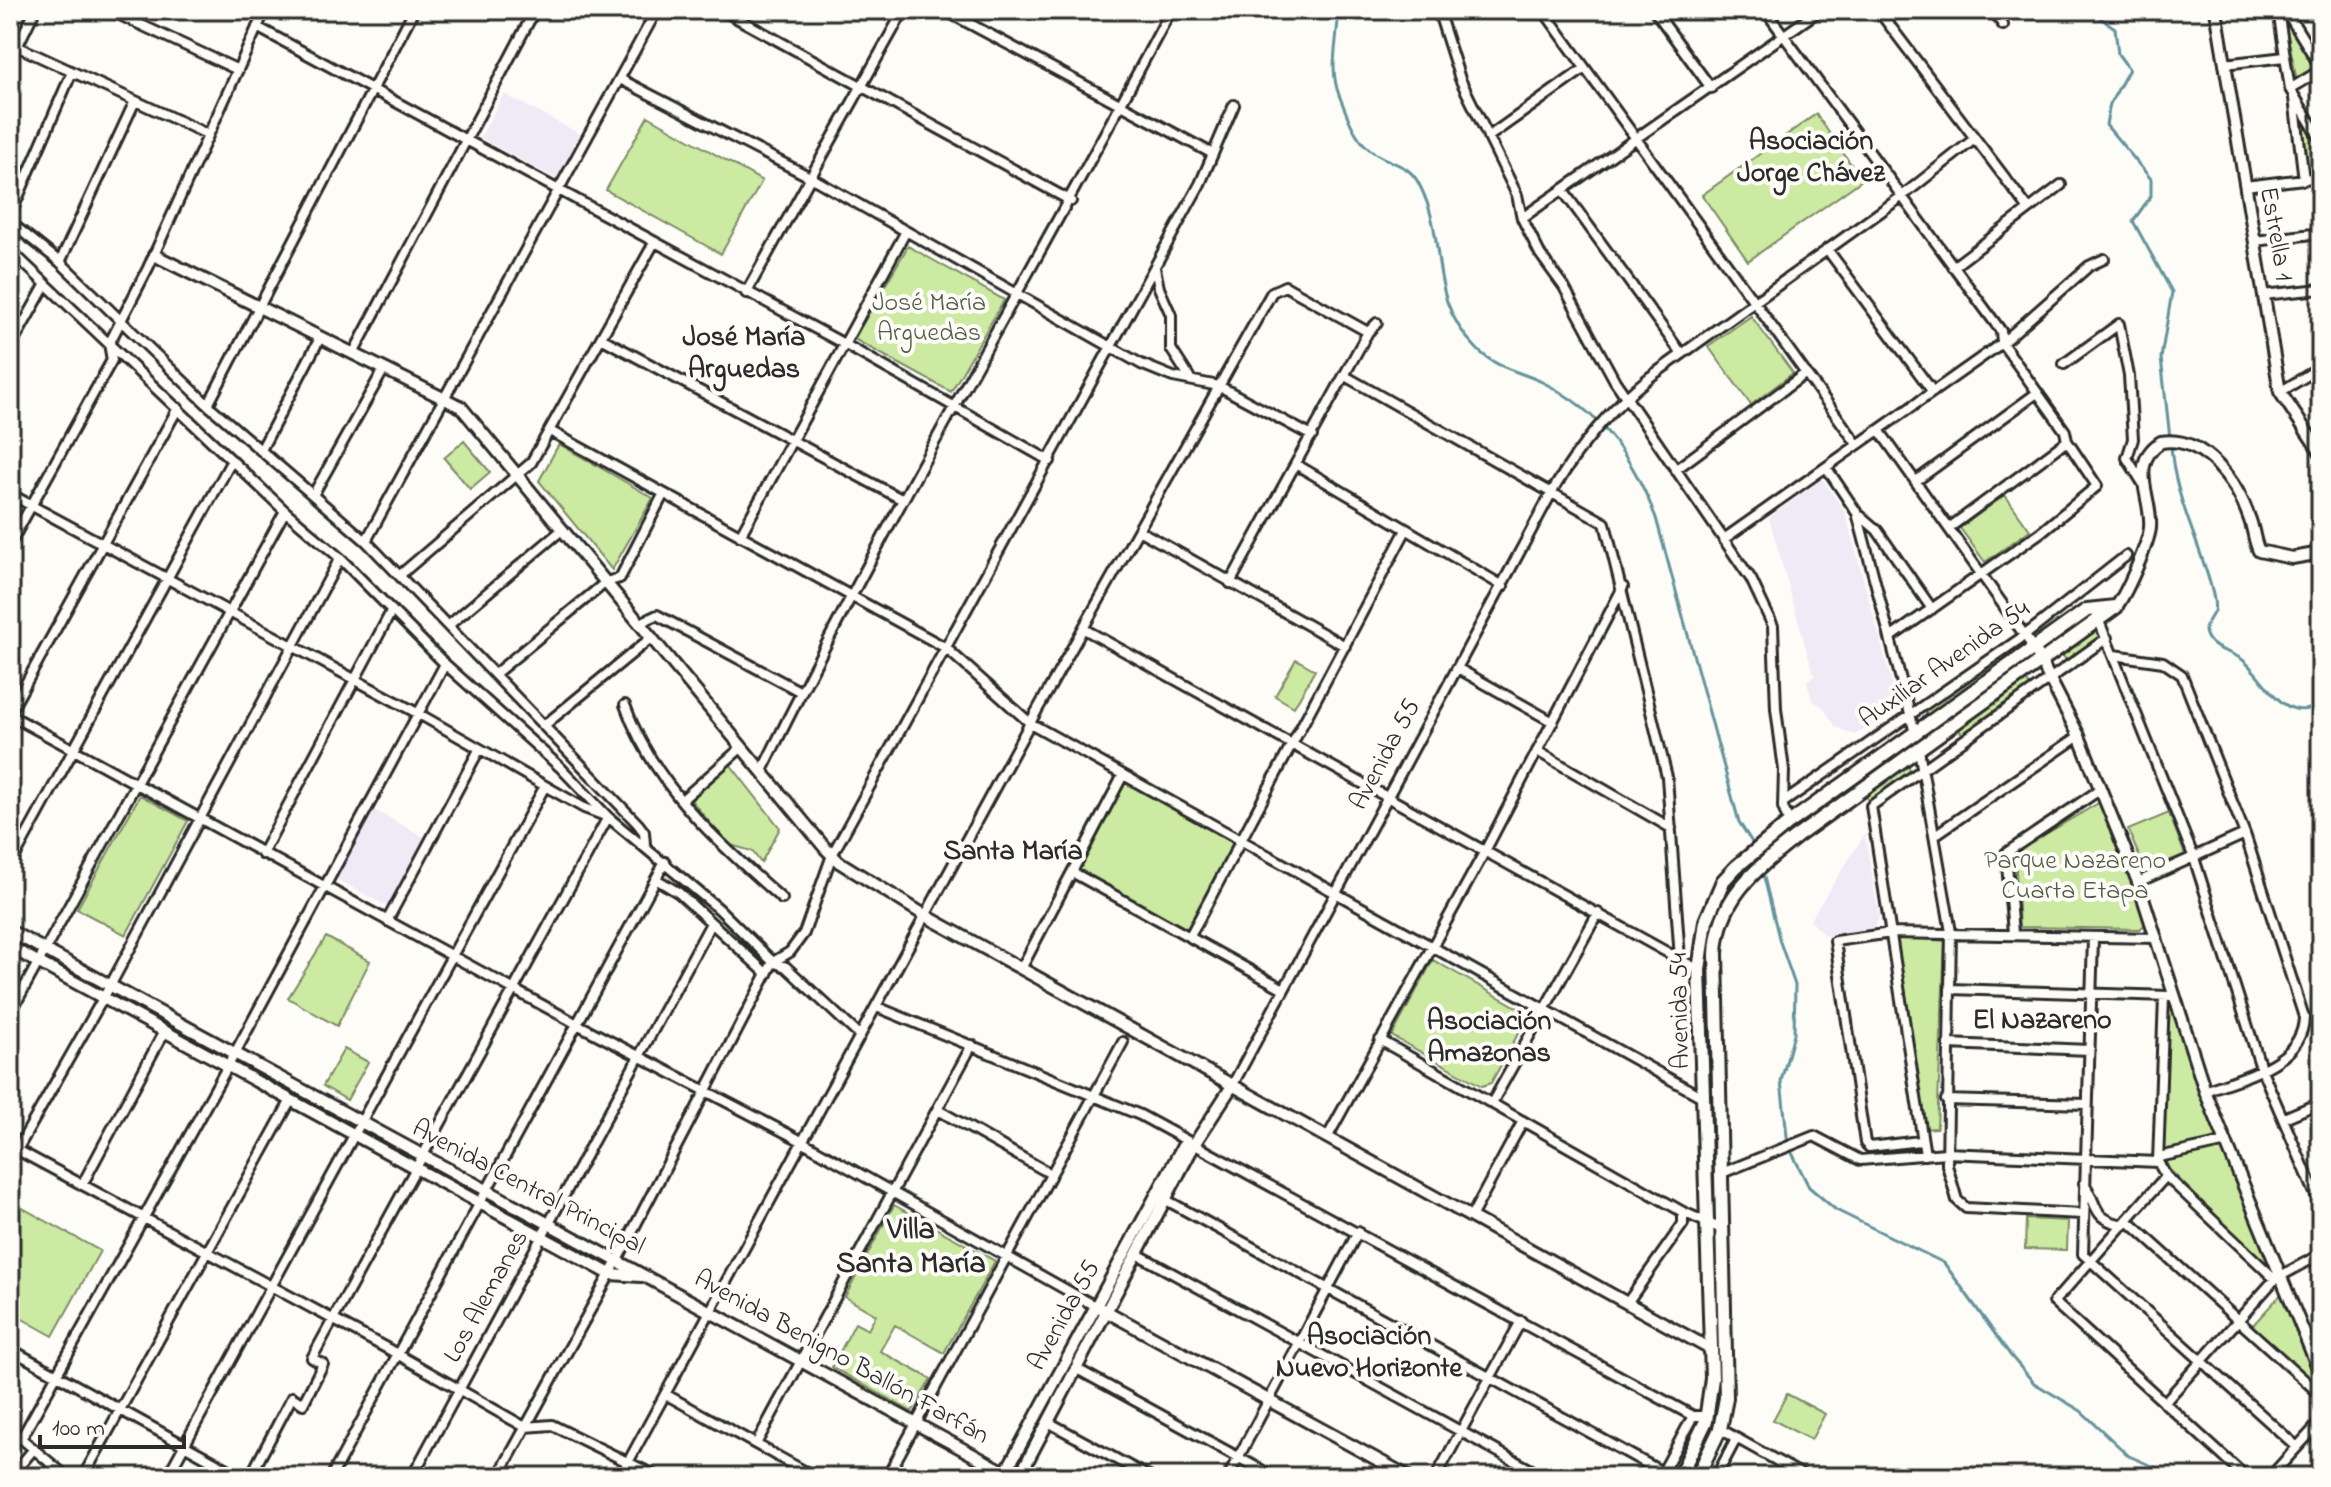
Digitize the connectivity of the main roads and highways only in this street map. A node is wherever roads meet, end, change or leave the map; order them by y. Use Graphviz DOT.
graph roads {
  1 [pos="2116,607"];
  2 [pos="2096,614"];
  3 [pos="1679,1477"];
  4 [pos="1697,1477"];
  1 -- 2 [label="main road"];
  2 -- 3 [label="main road, Avenida 54"];
  2 -- 4 [label="main road, Avenida 54"];
}
